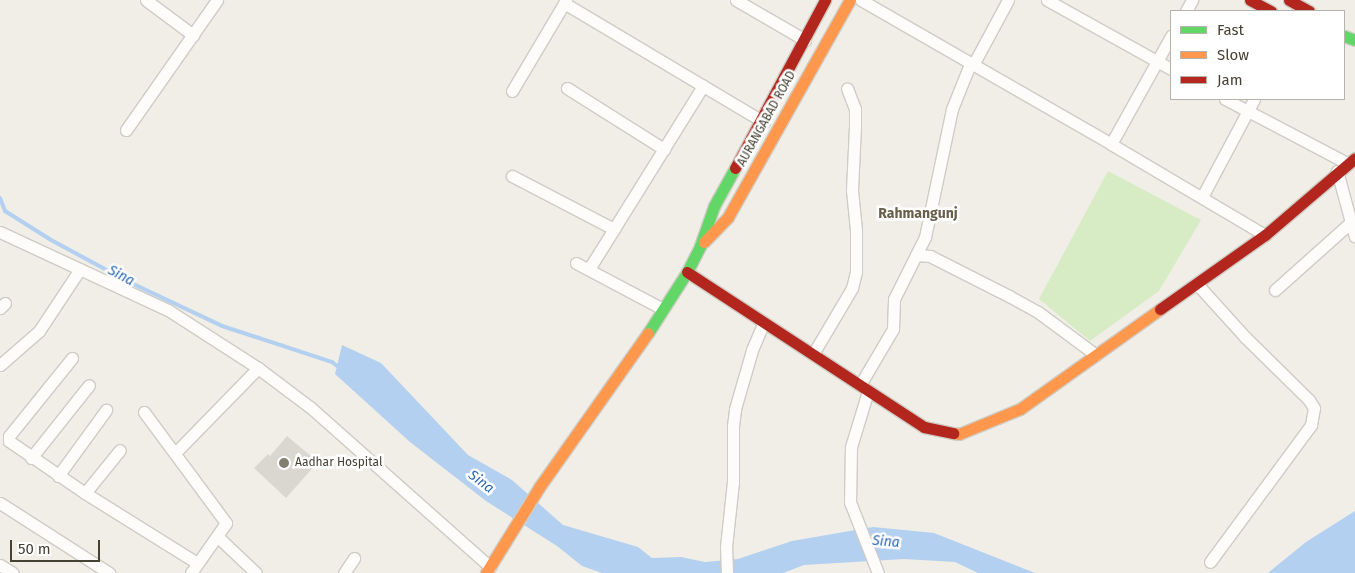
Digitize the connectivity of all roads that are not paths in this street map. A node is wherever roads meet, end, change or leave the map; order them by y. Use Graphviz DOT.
graph roads {
  1 [pos="146,0"];
  2 [pos="217,0"];
  3 [pos="736,0"];
  4 [pos="826,0"];
  5 [pos="850,0"];
  6 [pos="861,0"];
  7 [pos="1008,0"];
  8 [pos="1047,0"];
  9 [pos="1250,0"];
  10 [pos="1289,0"];
  11 [pos="565,1"];
  12 [pos="1269,10"];
  13 [pos="1307,10"];
  14 [pos="193,35"];
  15 [pos="1170,38"];
  16 [pos="805,40"];
  17 [pos="1157,61"];
  18 [pos="972,65"];
  19 [pos="1170,68"];
  20 [pos="703,86"];
  21 [pos="567,88"];
  22 [pos="847,88"];
  23 [pos="512,91"];
  24 [pos="1227,100"];
  25 [pos="1253,100"];
  26 [pos="1247,111"];
  27 [pos="760,120"];
  28 [pos="776,129"];
  29 [pos="126,130"];
  30 [pos="1111,144"];
  31 [pos="664,149"];
  32 [pos="1351,160"];
  33 [pos="1337,171"];
  34 [pos="512,176"];
  35 [pos="1202,197"];
  36 [pos="1351,222"];
  37 [pos="614,229"];
  38 [pos="0,232"];
  39 [pos="1265,235"];
  40 [pos="1355,237"];
  41 [pos="700,246"];
  42 [pos="916,255"];
  43 [pos="576,263"];
  44 [pos="80,269"];
  45 [pos="589,270"];
  46 [pos="687,272"];
  47 [pos="1197,284"];
  48 [pos="1275,290"];
  49 [pos="663,309"];
  50 [pos="764,322"];
  51 [pos="813,354"];
  52 [pos="1096,355"];
  53 [pos="72,358"];
  54 [pos="0,365"];
  55 [pos="258,368"];
  56 [pos="89,384"];
  57 [pos="864,388"];
  58 [pos="106,410"];
  59 [pos="144,412"];
  60 [pos="120,450"];
  61 [pos="175,453"];
  62 [pos="31,458"];
  63 [pos="58,476"];
  64 [pos="85,493"];
  65 [pos="0,503"];
  66 [pos="218,537"];
  67 [pos="354,558"];
  68 [pos="1210,562"];
  69 [pos="0,565"];
  70 [pos="194,568"];
  71 [pos="488,570"];
  72 [pos="13,573"];
  73 [pos="109,573"];
  74 [pos="256,573"];
  75 [pos="344,573"];
  76 [pos="727,573"];
  77 [pos="878,573"];
  1 -- 14 [label="street"];
  2 -- 14 [label="street"];
  3 -- 16 [label="street"];
  4 -- 16 [label="main road, AURANGABAD ROAD"];
  5 -- 28 [label="main road, AURANGABAD ROAD"];
  6 -- 18 [label="street"];
  7 -- 18 [label="street"];
  8 -- 17 [label="street"];
  9 -- 12 [label="main road"];
  10 -- 13 [label="main road"];
  11 -- 20 [label="street"];
  11 -- 23 [label="street"];
  14 -- 29 [label="street"];
  15 -- 17 [label="street"];
  16 -- 27 [label="main road, AURANGABAD ROAD"];
  17 -- 19 [label="street"];
  17 -- 30 [label="street"];
  18 -- 30 [label="street"];
  18 -- 42 [label="street"];
  20 -- 27 [label="street"];
  20 -- 31 [label="street"];
  21 -- 31 [label="street"];
  22 -- 51 [label="street"];
  24 -- 26 [label="street"];
  25 -- 26 [label="street"];
  26 -- 32 [label="street"];
  26 -- 35 [label="street"];
  27 -- 28 [label="street"];
  27 -- 41 [label="main road, AURANGABAD ROAD"];
  28 -- 41 [label="main road, AURANGABAD ROAD"];
  30 -- 35 [label="street"];
  31 -- 37 [label="street"];
  32 -- 33 [label="main road"];
  33 -- 36 [label="street"];
  33 -- 39 [label="main road"];
  34 -- 37 [label="street"];
  35 -- 39 [label="street"];
  36 -- 40 [label="street"];
  36 -- 48 [label="street"];
  37 -- 45 [label="street"];
  38 -- 44 [label="street"];
  39 -- 47 [label="main road"];
  41 -- 46 [label="main road, AURANGABAD ROAD"];
  42 -- 52 [label="street"];
  42 -- 57 [label="street"];
  43 -- 45 [label="street"];
  44 -- 54 [label="street"];
  44 -- 55 [label="street"];
  45 -- 49 [label="street"];
  46 -- 49 [label="main road, AURANGABAD ROAD"];
  46 -- 50 [label="main road"];
  47 -- 52 [label="main road"];
  47 -- 68 [label="street"];
  49 -- 71 [label="main road, AURANGABAD ROAD"];
  50 -- 51 [label="main road"];
  50 -- 76 [label="street"];
  51 -- 57 [label="main road"];
  52 -- 57 [label="main road"];
  53 -- 62 [label="street"];
  55 -- 61 [label="street"];
  55 -- 71 [label="street"];
  56 -- 62 [label="street"];
  57 -- 77 [label="street"];
  58 -- 63 [label="street"];
  59 -- 61 [label="street"];
  60 -- 64 [label="street"];
  61 -- 66 [label="street"];
  62 -- 63 [label="street"];
  63 -- 64 [label="street"];
  64 -- 70 [label="street"];
  65 -- 73 [label="street"];
  66 -- 70 [label="street"];
  66 -- 74 [label="street"];
  67 -- 75 [label="street"];
  69 -- 72 [label="street"];
}
